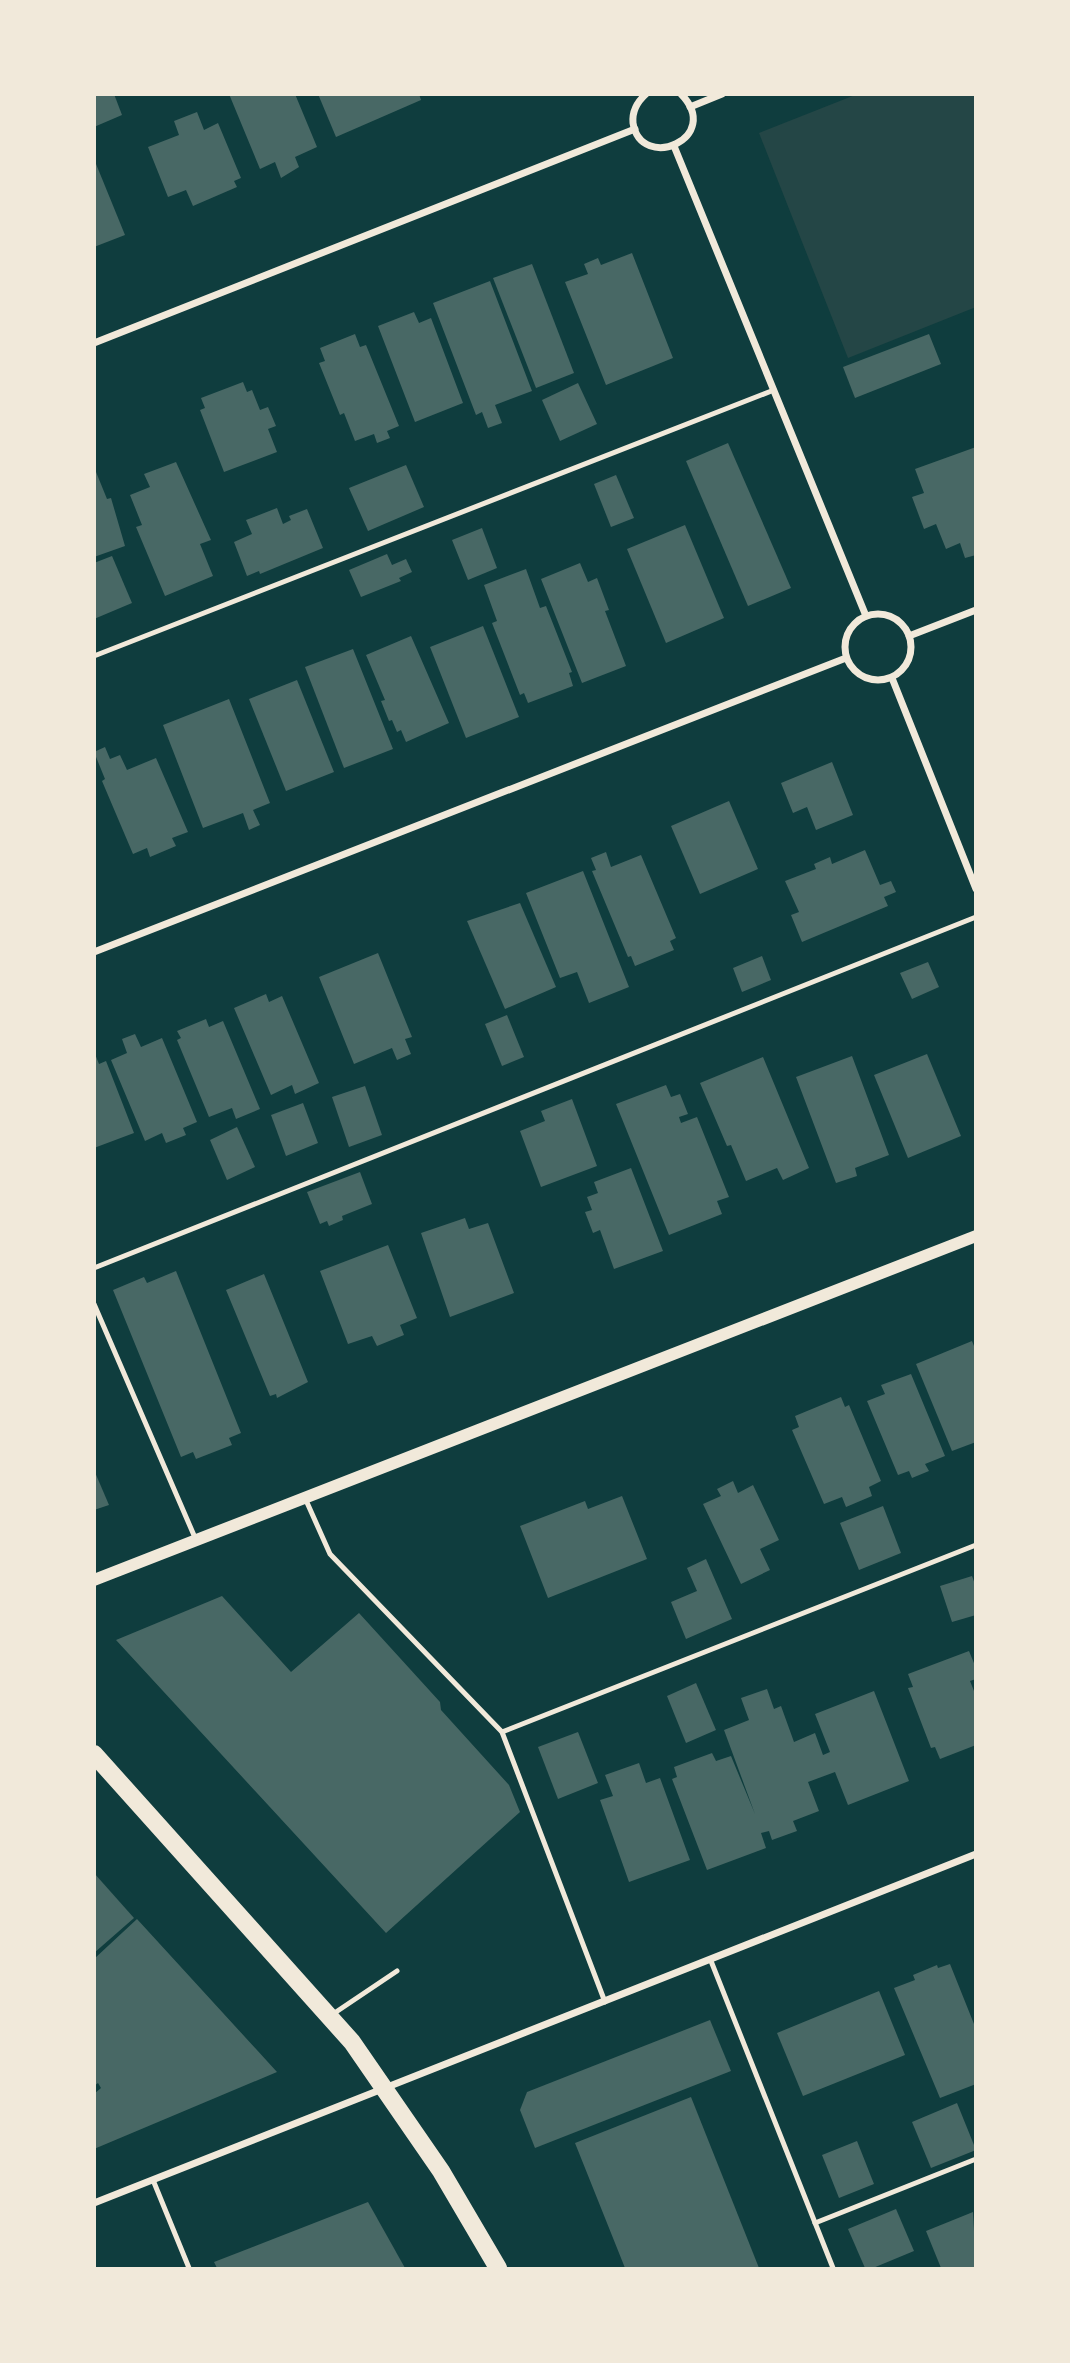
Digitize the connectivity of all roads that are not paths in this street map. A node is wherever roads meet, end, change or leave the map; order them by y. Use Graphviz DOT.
graph roads {
  1 [pos="646,94"];
  2 [pos="681,94"];
  3 [pos="722,94"];
  4 [pos="690,107"];
  5 [pos="635,128"];
  6 [pos="674,146"];
  7 [pos="94,343"];
  8 [pos="774,390"];
  9 [pos="975,610"];
  10 [pos="866,616"];
  11 [pos="909,636"];
  12 [pos="94,656"];
  13 [pos="846,658"];
  14 [pos="892,678"];
  15 [pos="975,889"];
  16 [pos="975,917"];
  17 [pos="94,952"];
  18 [pos="975,1236"];
  19 [pos="94,1268"];
  20 [pos="94,1304"];
  21 [pos="305,1498"];
  22 [pos="196,1541"];
  23 [pos="975,1545"];
  24 [pos="94,1580"];
  25 [pos="502,1731"];
  26 [pos="94,1754"];
  27 [pos="975,1854"];
  28 [pos="712,1961"];
  29 [pos="397,1971"];
  30 [pos="604,2002"];
  31 [pos="331,2016"];
  32 [pos="384,2089"];
  33 [pos="975,2159"];
  34 [pos="153,2180"];
  35 [pos="94,2203"];
  36 [pos="815,2223"];
  37 [pos="189,2269"];
  38 [pos="498,2269"];
  39 [pos="833,2269"];
  1 -- 5 [label="street"];
  2 -- 4 [label="street"];
  3 -- 4 [label="street"];
  4 -- 6 [label="street"];
  5 -- 6 [label="street"];
  5 -- 7 [label="street"];
  6 -- 8 [label="street"];
  8 -- 10 [label="street"];
  8 -- 12 [label="lane"];
  9 -- 11 [label="street"];
  10 -- 11 [label="street"];
  10 -- 13 [label="street"];
  11 -- 14 [label="street"];
  13 -- 14 [label="street"];
  13 -- 17 [label="street"];
  14 -- 15 [label="street"];
  16 -- 19 [label="lane"];
  18 -- 21 [label="street"];
  20 -- 22 [label="lane"];
  21 -- 22 [label="street"];
  21 -- 25 [label="lane"];
  22 -- 24 [label="street"];
  23 -- 25 [label="lane"];
  25 -- 30 [label="lane"];
  26 -- 31 [label="main road"];
  27 -- 28 [label="street"];
  28 -- 30 [label="street"];
  28 -- 36 [label="lane"];
  29 -- 31 [label="lane"];
  30 -- 32 [label="street"];
  31 -- 32 [label="main road"];
  32 -- 34 [label="street"];
  32 -- 38 [label="main road"];
  33 -- 36 [label="lane"];
  34 -- 35 [label="street"];
  34 -- 37 [label="lane"];
  36 -- 39 [label="lane"];
}
